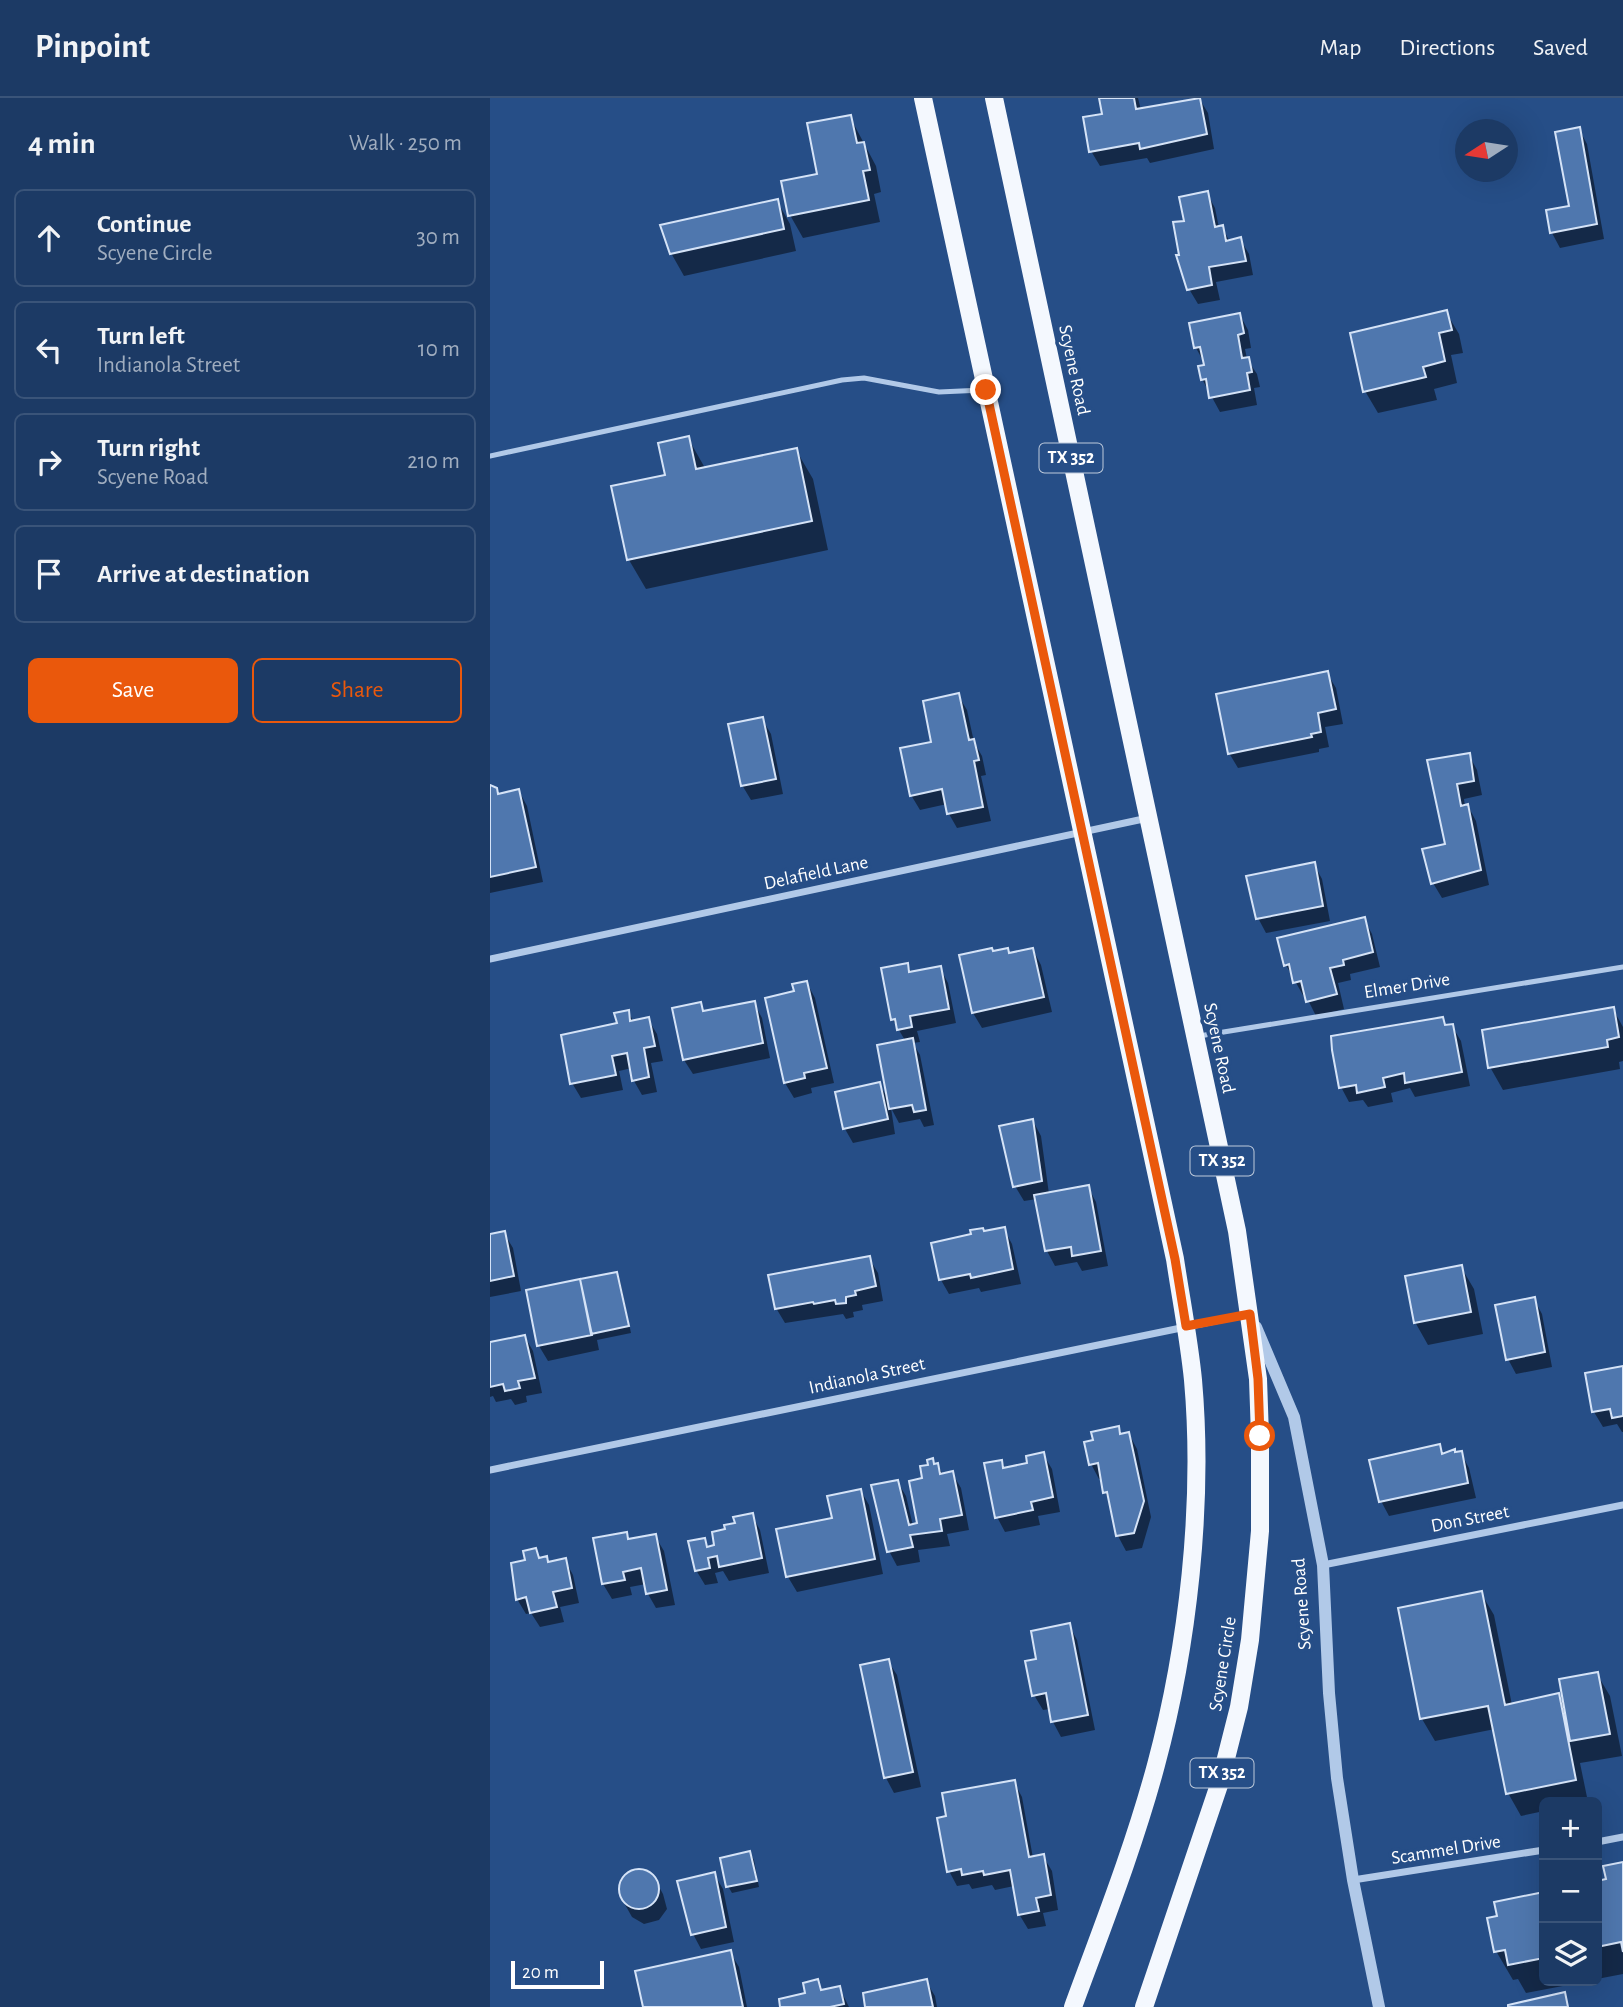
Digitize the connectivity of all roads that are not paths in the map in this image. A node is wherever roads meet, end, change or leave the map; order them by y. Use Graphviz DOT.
graph roads {
  1 [pos="923,98"];
  2 [pos="994,98"];
  3 [pos="986,390"];
  4 [pos="490,456"];
  5 [pos="1149,818"];
  6 [pos="1081,832"];
  7 [pos="490,959"];
  8 [pos="1623,967"];
  9 [pos="1196,1037"];
  10 [pos="1250,1314"];
  11 [pos="1186,1326"];
  12 [pos="490,1470"];
  13 [pos="1623,1505"];
  14 [pos="1323,1565"];
  15 [pos="1623,1837"];
  16 [pos="1602,1841"];
  17 [pos="1539,1851"];
  18 [pos="1353,1880"];
  19 [pos="1374,2006"];
  20 [pos="1073,2007"];
  21 [pos="1144,2007"];
  1 -- 3 [label="main road"];
  2 -- 5 [label="main road, Scyene Road / TX 352"];
  3 -- 4 [label="lane"];
  3 -- 6 [label="main road"];
  5 -- 6 [label="street, Delafield Lane"];
  5 -- 9 [label="main road, Scyene Road / TX 352"];
  6 -- 7 [label="street, Delafield Lane"];
  6 -- 11 [label="main road"];
  8 -- 9 [label="lane, Elmer Drive"];
  9 -- 10 [label="main road, Scyene Road / TX 352"];
  10 -- 11 [label="street, Indianola Street"];
  10 -- 14 [label="street, Scyene Road"];
  10 -- 21 [label="main road, Scyene Circle / TX 352"];
  11 -- 12 [label="street, Indianola Street"];
  11 -- 20 [label="main road"];
  13 -- 14 [label="street, Don Street"];
  14 -- 18 [label="street, Scyene Road"];
  15 -- 16 [label="street"];
  17 -- 18 [label="street, Scammel Drive"];
  18 -- 19 [label="street, Scyene Road"];
}
